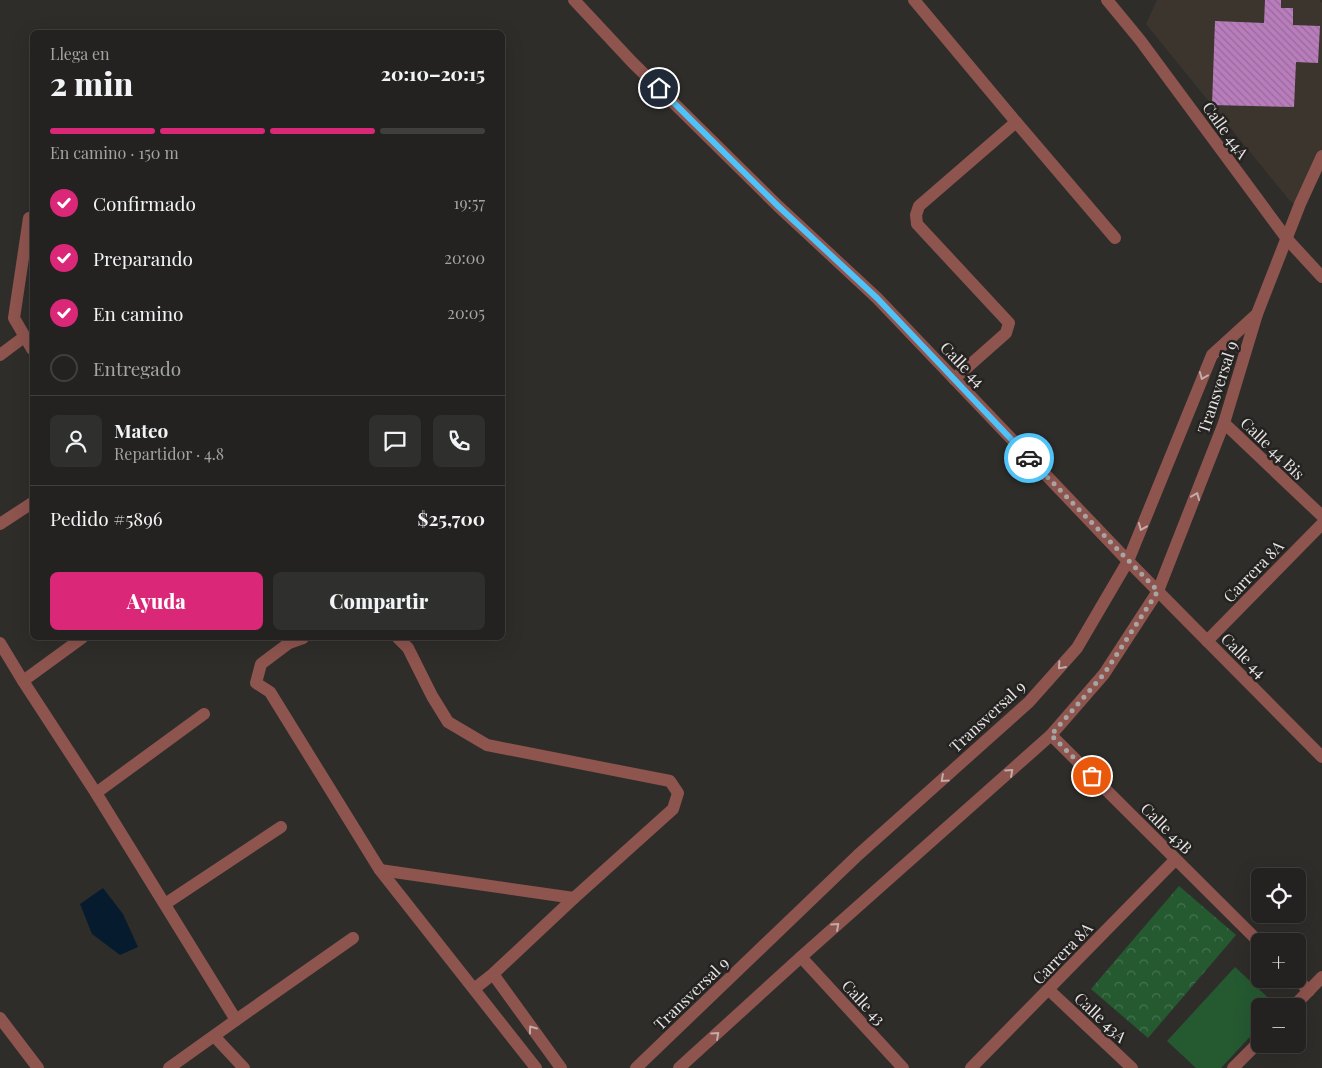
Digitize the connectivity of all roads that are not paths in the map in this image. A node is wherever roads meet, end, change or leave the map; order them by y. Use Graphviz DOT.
graph roads {
  1 [pos="574,0"];
  2 [pos="914,0"];
  3 [pos="1107,0"];
  4 [pos="1016,122"];
  5 [pos="1322,156"];
  6 [pos="29,218"];
  7 [pos="1115,238"];
  8 [pos="1287,239"];
  9 [pos="1322,277"];
  10 [pos="1257,314"];
  11 [pos="24,337"];
  12 [pos="30,346"];
  13 [pos="0,355"];
  14 [pos="954,379"];
  15 [pos="1224,423"];
  16 [pos="30,504"];
  17 [pos="1322,516"];
  18 [pos="0,524"];
  19 [pos="1322,524"];
  20 [pos="1128,561"];
  21 [pos="1158,591"];
  22 [pos="79,640"];
  23 [pos="297,640"];
  24 [pos="400,640"];
  25 [pos="1207,641"];
  26 [pos="0,643"];
  27 [pos="23,680"];
  28 [pos="204,714"];
  29 [pos="1051,735"];
  30 [pos="1322,757"];
  31 [pos="96,793"];
  32 [pos="281,827"];
  33 [pos="1175,860"];
  34 [pos="380,870"];
  35 [pos="574,898"];
  36 [pos="165,904"];
  37 [pos="1251,934"];
  38 [pos="353,938"];
  39 [pos="801,957"];
  40 [pos="494,974"];
  41 [pos="1322,977"];
  42 [pos="1306,988"];
  43 [pos="474,989"];
  44 [pos="1049,990"];
  45 [pos="1309,991"];
  46 [pos="1302,998"];
  47 [pos="0,1018"];
  48 [pos="236,1020"];
  49 [pos="214,1036"];
  50 [pos="1251,1050"];
  51 [pos="549,1052"];
  52 [pos="535,1067"];
  53 [pos="38,1068"];
  54 [pos="169,1068"];
  55 [pos="244,1068"];
  56 [pos="561,1068"];
  57 [pos="636,1068"];
  58 [pos="679,1068"];
  59 [pos="903,1068"];
  60 [pos="971,1068"];
  61 [pos="1132,1068"];
  62 [pos="1233,1068"];
  1 -- 14 [label="street, Calle 44"];
  2 -- 4 [label="street"];
  3 -- 8 [label="street, Calle 44A"];
  4 -- 7 [label="street"];
  4 -- 14 [label="street"];
  5 -- 8 [label="street, Transversal 9"];
  6 -- 11 [label="street"];
  8 -- 9 [label="street, Calle 44A"];
  8 -- 10 [label="street, Transversal 9"];
  10 -- 15 [label="street, Transversal 9"];
  10 -- 20 [label="street, Transversal 9, one-way"];
  11 -- 12 [label="street"];
  11 -- 13 [label="street"];
  14 -- 20 [label="street, Calle 44"];
  15 -- 17 [label="street, Calle 44 Bis"];
  21 -- 15 [label="street, Transversal 9, one-way"];
  16 -- 18 [label="street"];
  19 -- 25 [label="street, Carrera 8A"];
  20 -- 21 [label="street, Calle 44"];
  20 -- 57 [label="street, Transversal 9, one-way"];
  21 -- 25 [label="street, Calle 44"];
  21 -- 29 [label="street, Transversal 9"];
  22 -- 27 [label="street"];
  23 -- 34 [label="street"];
  24 -- 35 [label="street"];
  25 -- 30 [label="street, Calle 44"];
  26 -- 27 [label="street"];
  27 -- 31 [label="street"];
  28 -- 31 [label="street"];
  29 -- 33 [label="street, Calle 43B"];
  39 -- 29 [label="street, Transversal 9, one-way"];
  31 -- 36 [label="street"];
  32 -- 36 [label="street"];
  33 -- 37 [label="street, Calle 43B"];
  33 -- 44 [label="street, Carrera 8A"];
  34 -- 35 [label="street"];
  34 -- 43 [label="street"];
  35 -- 40 [label="street"];
  36 -- 48 [label="street"];
  38 -- 48 [label="street"];
  58 -- 39 [label="street, Transversal 9, one-way"];
  39 -- 59 [label="street, Calle 43"];
  40 -- 43 [label="street"];
  51 -- 40 [label="street, one-way"];
  41 -- 45 [label="street"];
  42 -- 45 [label="street"];
  43 -- 52 [label="street"];
  44 -- 60 [label="street, Carrera 8A"];
  44 -- 61 [label="street, Calle 43A"];
  45 -- 46 [label="street"];
  47 -- 53 [label="street"];
  48 -- 49 [label="street"];
  49 -- 54 [label="street"];
  49 -- 55 [label="street"];
  50 -- 62 [label="street"];
  51 -- 52 [label="street"];
  51 -- 56 [label="street"];
}
